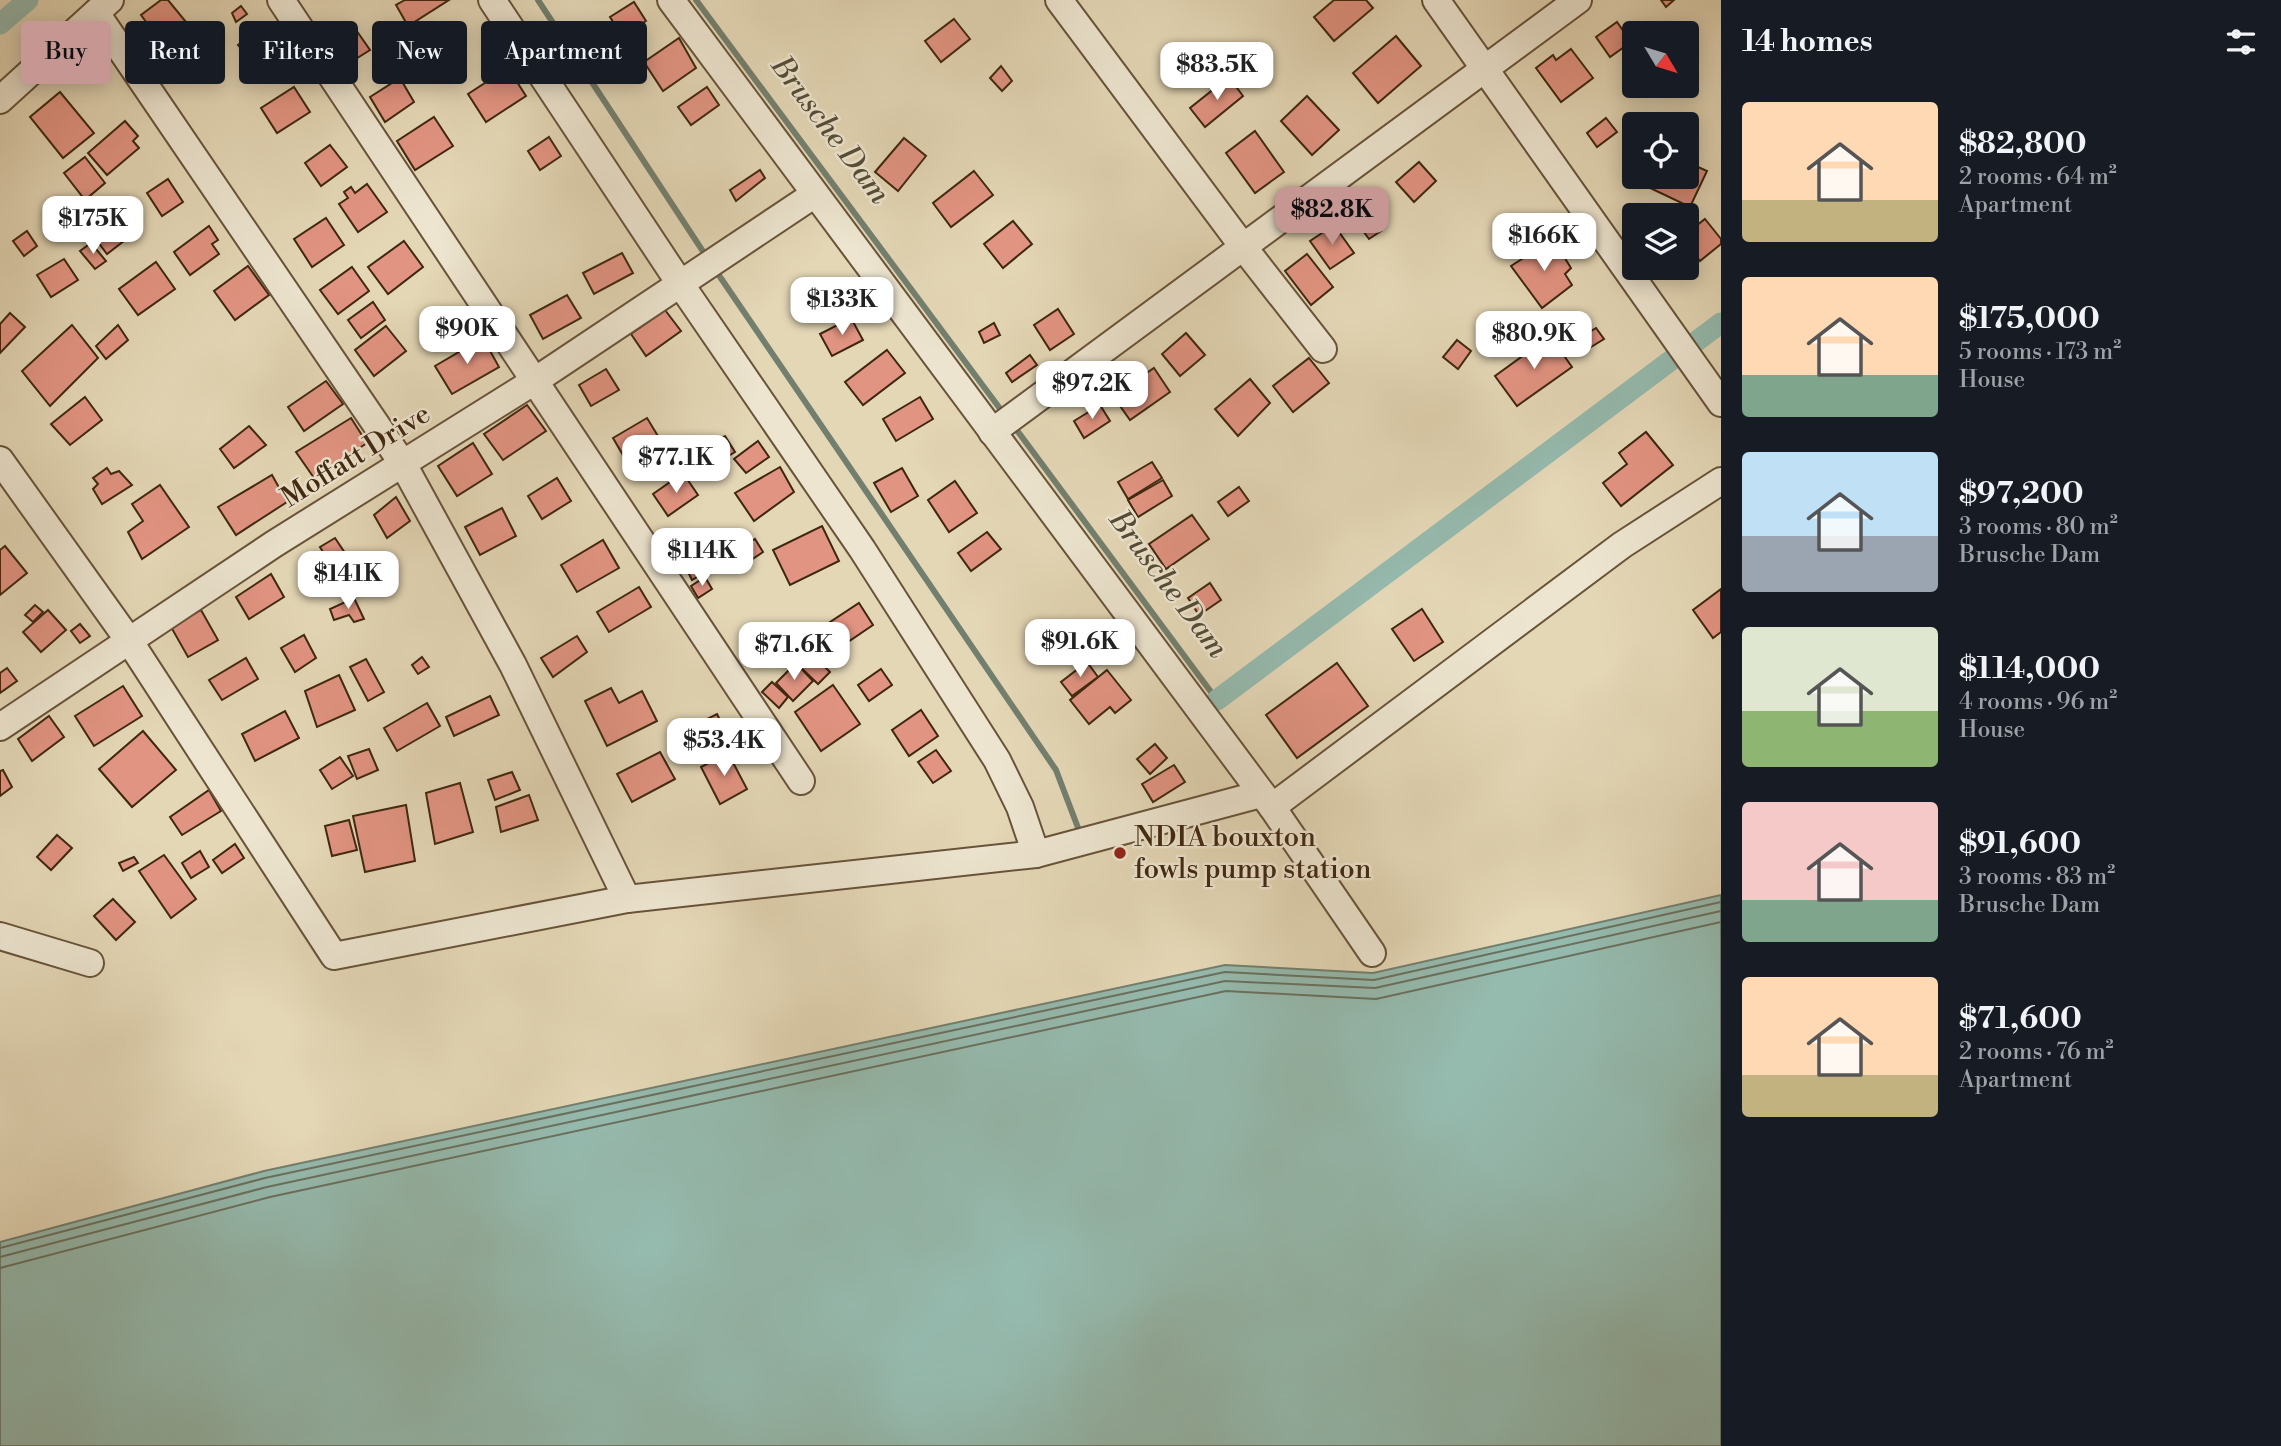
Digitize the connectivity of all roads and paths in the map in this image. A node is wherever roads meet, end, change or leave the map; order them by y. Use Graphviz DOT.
graph roads {
  1 [pos="281,0"];
  2 [pos="492,0"];
  3 [pos="671,0"];
  4 [pos="1059,0"];
  5 [pos="1436,0"];
  6 [pos="1578,0"];
  7 [pos="103,6"];
  8 [pos="1486,67"];
  9 [pos="0,100"];
  10 [pos="816,194"];
  11 [pos="1244,248"];
  12 [pos="685,279"];
  13 [pos="1323,349"];
  14 [pos="533,382"];
  15 [pos="1716,396"];
  16 [pos="1003,424"];
  17 [pos="0,460"];
  18 [pos="403,464"];
  19 [pos="1721,481"];
  20 [pos="131,642"];
  21 [pos="0,727"];
  22 [pos="801,781"];
  23 [pos="1267,801"];
  24 [pos="1036,854"];
  25 [pos="627,899"];
  26 [pos="0,936"];
  27 [pos="1372,953"];
  28 [pos="90,963"];
  1 -- 14 [label="street"];
  2 -- 12 [label="street"];
  3 -- 10 [label="street"];
  4 -- 11 [label="street"];
  5 -- 8 [label="street"];
  6 -- 8 [label="street"];
  7 -- 9 [label="street"];
  7 -- 18 [label="street"];
  8 -- 11 [label="street"];
  8 -- 15 [label="street"];
  10 -- 12 [label="street, Moffatt Drive"];
  10 -- 16 [label="street"];
  11 -- 13 [label="street"];
  11 -- 16 [label="street"];
  12 -- 14 [label="street, Moffatt Drive"];
  12 -- 24 [label="street"];
  14 -- 18 [label="street, Moffatt Drive"];
  14 -- 22 [label="street"];
  16 -- 23 [label="street"];
  17 -- 20 [label="street"];
  18 -- 20 [label="street, Moffatt Drive"];
  18 -- 25 [label="street"];
  19 -- 23 [label="street"];
  20 -- 21 [label="street, Moffatt Drive"];
  20 -- 25 [label="street"];
  23 -- 24 [label="street"];
  23 -- 27 [label="street"];
  24 -- 25 [label="street"];
  26 -- 28 [label="street"];
}
